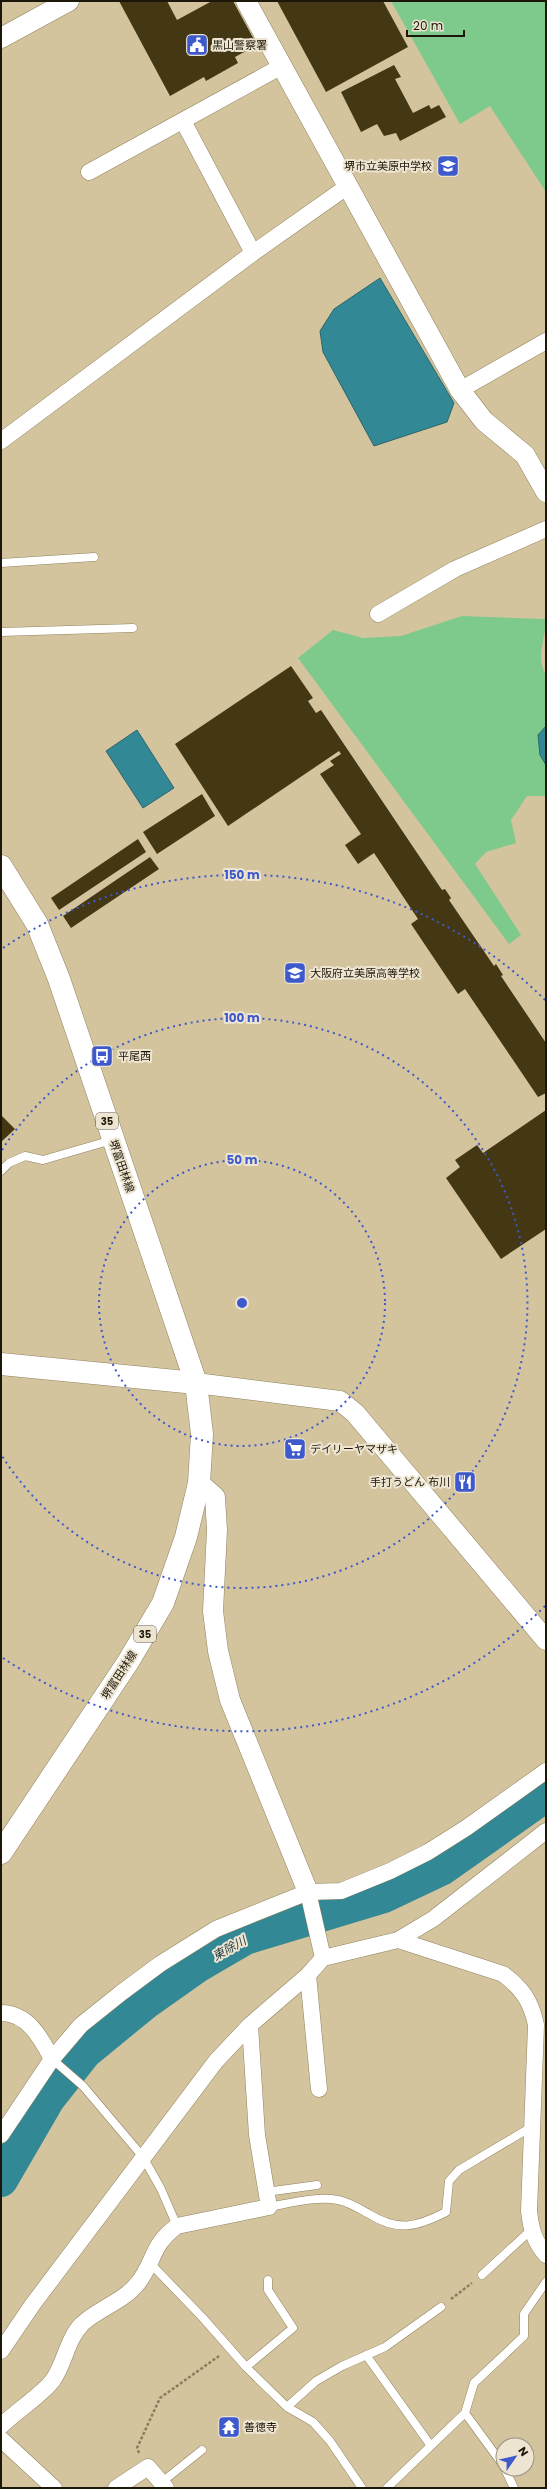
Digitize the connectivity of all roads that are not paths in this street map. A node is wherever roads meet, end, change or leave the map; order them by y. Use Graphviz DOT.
graph roads {
  1 [pos="69,1"];
  2 [pos="246,1"];
  3 [pos="1,38"];
  4 [pos="282,66"];
  5 [pos="183,121"];
  6 [pos="89,172"];
  7 [pos="348,186"];
  8 [pos="253,253"];
  9 [pos="546,341"];
  10 [pos="460,390"];
  11 [pos="1,441"];
  12 [pos="546,492"];
  13 [pos="546,529"];
  14 [pos="94,557"];
  15 [pos="1,563"];
  16 [pos="378,614"];
  17 [pos="133,628"];
  18 [pos="1,632"];
  19 [pos="1,866"];
  20 [pos="113,1140"];
  21 [pos="1,1171"];
  22 [pos="1,1364"];
  23 [pos="196,1383"];
  24 [pos="199,1483"];
  25 [pos="546,1640"];
  26 [pos="546,1771"];
  27 [pos="546,1831"];
  28 [pos="1,1853"];
  29 [pos="309,1900"];
  30 [pos="398,1940"];
  31 [pos="322,1952"];
  32 [pos="308,1975"];
  33 [pos="1,2013"];
  34 [pos="250,2025"];
  35 [pos="52,2060"];
  36 [pos="319,2090"];
  37 [pos="537,2113"];
  38 [pos="1,2135"];
  39 [pos="143,2157"];
  40 [pos="317,2185"];
  41 [pos="267,2200"];
  42 [pos="177,2226"];
  43 [pos="531,2230"];
  44 [pos="546,2255"];
  45 [pos="149,2262"];
  46 [pos="482,2276"];
  47 [pos="268,2280"];
  48 [pos="546,2282"];
  49 [pos="441,2307"];
  50 [pos="1,2351"];
  51 [pos="366,2355"];
  52 [pos="246,2367"];
  53 [pos="287,2407"];
  54 [pos="465,2414"];
  55 [pos="1,2426"];
  56 [pos="1,2439"];
  57 [pos="431,2446"];
  58 [pos="202,2450"];
  59 [pos="495,2454"];
  60 [pos="509,2477"];
  61 [pos="164,2485"];
  62 [pos="54,2488"];
  63 [pos="116,2488"];
  64 [pos="362,2488"];
  65 [pos="387,2488"];
  66 [pos="514,2488"];
  1 -- 3 [label="street"];
  2 -- 4 [label="street"];
  4 -- 5 [label="street"];
  4 -- 7 [label="street"];
  5 -- 6 [label="street"];
  5 -- 8 [label="street"];
  7 -- 8 [label="street"];
  7 -- 10 [label="street"];
  8 -- 11 [label="street"];
  9 -- 10 [label="street"];
  10 -- 12 [label="street"];
  13 -- 16 [label="street"];
  14 -- 15 [label="lane"];
  17 -- 18 [label="lane"];
  19 -- 20 [label="main road, 堺富田林線 / 35"];
  20 -- 21 [label="lane"];
  20 -- 23 [label="main road, 堺富田林線 / 35"];
  22 -- 23 [label="main road"];
  23 -- 24 [label="main road, 堺富田林線 / 35"];
  23 -- 25 [label="street"];
  24 -- 28 [label="main road, 堺富田林線 / 35"];
  24 -- 29 [label="street"];
  26 -- 29 [label="street"];
  27 -- 30 [label="street"];
  29 -- 31 [label="street"];
  29 -- 35 [label="street"];
  30 -- 31 [label="street"];
  30 -- 37 [label="street"];
  31 -- 32 [label="street"];
  32 -- 34 [label="street"];
  32 -- 36 [label="street"];
  33 -- 35 [label="street"];
  34 -- 39 [label="street"];
  34 -- 41 [label="street"];
  35 -- 38 [label="street"];
  35 -- 39 [label="lane"];
  37 -- 41 [label="lane"];
  37 -- 43 [label="street"];
  39 -- 42 [label="lane"];
  39 -- 50 [label="street"];
  40 -- 41 [label="lane"];
  41 -- 42 [label="street"];
  42 -- 45 [label="street"];
  43 -- 44 [label="street"];
  43 -- 46 [label="lane"];
  45 -- 52 [label="lane"];
  45 -- 55 [label="street"];
  47 -- 52 [label="lane"];
  48 -- 54 [label="lane"];
  49 -- 51 [label="lane"];
  51 -- 53 [label="lane"];
  51 -- 57 [label="lane"];
  52 -- 53 [label="lane"];
  53 -- 64 [label="lane"];
  54 -- 57 [label="lane"];
  54 -- 59 [label="lane"];
  56 -- 62 [label="street"];
  57 -- 65 [label="lane"];
  58 -- 61 [label="lane"];
  60 -- 66 [label="lane"];
  61 -- 63 [label="street"];
}
